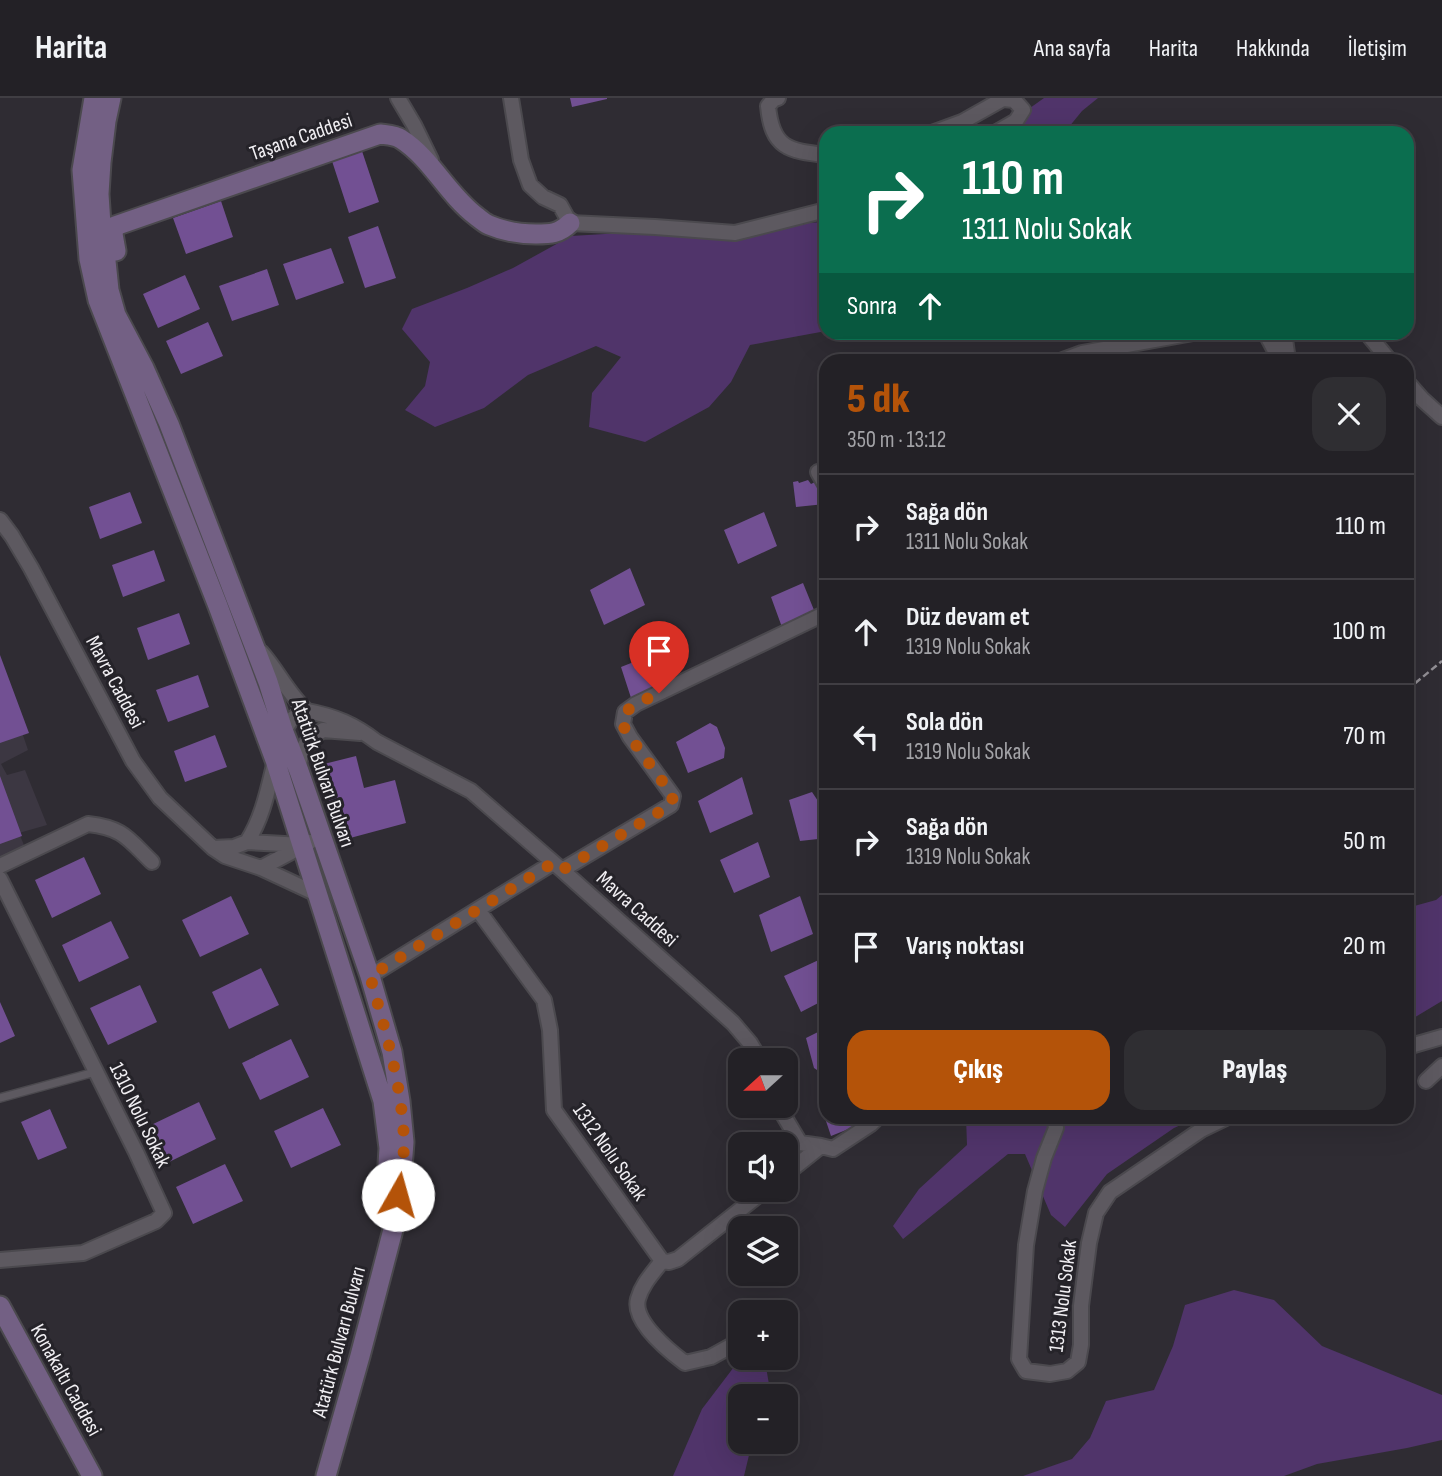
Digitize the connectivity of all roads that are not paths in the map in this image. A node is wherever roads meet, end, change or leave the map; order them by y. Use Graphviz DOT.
graph roads {
  1 [pos="94,98"];
  2 [pos="111,98"];
  3 [pos="398,98"];
  4 [pos="511,98"];
  5 [pos="778,98"];
  6 [pos="951,126"];
  7 [pos="1007,126"];
  8 [pos="819,154"];
  9 [pos="438,174"];
  10 [pos="819,212"];
  11 [pos="570,223"];
  12 [pos="124,332"];
  13 [pos="1154,340"];
  14 [pos="1373,340"];
  15 [pos="1079,354"];
  16 [pos="1384,354"];
  17 [pos="1414,390"];
  18 [pos="1442,417"];
  19 [pos="0,520"];
  20 [pos="819,616"];
  21 [pos="253,642"];
  22 [pos="307,711"];
  23 [pos="283,730"];
  24 [pos="368,734"];
  25 [pos="275,760"];
  26 [pos="299,771"];
  27 [pos="322,838"];
  28 [pos="247,842"];
  29 [pos="302,845"];
  30 [pos="213,848"];
  31 [pos="152,862"];
  32 [pos="0,866"];
  33 [pos="557,867"];
  34 [pos="261,868"];
  35 [pos="0,879"];
  36 [pos="318,895"];
  37 [pos="478,910"];
  38 [pos="370,976"];
  39 [pos="1442,1037"];
  40 [pos="1414,1045"];
  41 [pos="753,1048"];
  42 [pos="1442,1066"];
  43 [pos="95,1072"];
  44 [pos="1426,1081"];
  45 [pos="0,1098"];
  46 [pos="785,1118"];
  47 [pos="871,1124"];
  48 [pos="1055,1124"];
  49 [pos="1213,1124"];
  50 [pos="821,1146"];
  51 [pos="798,1164"];
  52 [pos="750,1202"];
  53 [pos="0,1260"];
  54 [pos="662,1261"];
  55 [pos="0,1306"];
  56 [pos="728,1348"];
  57 [pos="92,1476"];
  58 [pos="313,1476"];
  59 [pos="326,1476"];
  1 -- 25 [label="street, Atatürk Bulvarı Bulvarı"];
  2 -- 12 [label="street, Atatürk Bulvarı Bulvarı"];
  3 -- 9 [label="street"];
  4 -- 11 [label="street"];
  5 -- 8 [label="street"];
  6 -- 7 [label="street"];
  9 -- 11 [label="street, Taşana Caddesi"];
  9 -- 12 [label="street, Taşana Caddesi"];
  10 -- 11 [label="street, Taşana Caddesi"];
  12 -- 21 [label="street, Atatürk Bulvarı Bulvarı"];
  13 -- 15 [label="street"];
  14 -- 16 [label="street"];
  17 -- 18 [label="street"];
  19 -- 30 [label="street, Mavra Caddesi"];
  20 -- 33 [label="street"];
  21 -- 22 [label="street"];
  21 -- 23 [label="street, Atatürk Bulvarı Bulvarı"];
  22 -- 23 [label="street"];
  22 -- 24 [label="street, Mavra Caddesi"];
  23 -- 25 [label="street"];
  23 -- 26 [label="street, Atatürk Bulvarı Bulvarı"];
  24 -- 26 [label="street, Mavra Caddesi"];
  24 -- 33 [label="street, Mavra Caddesi"];
  25 -- 28 [label="street"];
  25 -- 29 [label="street, Atatürk Bulvarı Bulvarı"];
  26 -- 27 [label="street, Atatürk Bulvarı Bulvarı"];
  27 -- 29 [label="street"];
  27 -- 38 [label="street, Atatürk Bulvarı Bulvarı"];
  28 -- 29 [label="street"];
  28 -- 30 [label="street"];
  29 -- 34 [label="street"];
  29 -- 36 [label="street, Atatürk Bulvarı Bulvarı"];
  30 -- 34 [label="street, Mavra Caddesi"];
  31 -- 32 [label="street"];
  33 -- 37 [label="street"];
  33 -- 41 [label="street, Mavra Caddesi"];
  34 -- 36 [label="street, Mavra Caddesi"];
  35 -- 43 [label="street, 1310 Nolu Sokak"];
  36 -- 58 [label="street, Atatürk Bulvarı Bulvarı"];
  37 -- 38 [label="street"];
  37 -- 54 [label="street, 1312 Nolu Sokak"];
  38 -- 59 [label="street, Atatürk Bulvarı Bulvarı"];
  39 -- 40 [label="street"];
  42 -- 44 [label="street"];
  43 -- 45 [label="lane"];
  43 -- 53 [label="street, 1310 Nolu Sokak"];
  46 -- 50 [label="street"];
  47 -- 50 [label="street"];
  48 -- 49 [label="street, 1313 Nolu Sokak"];
  50 -- 51 [label="street"];
  52 -- 54 [label="street"];
  54 -- 56 [label="street"];
  55 -- 57 [label="street, Konakaltı Caddesi"];
}
